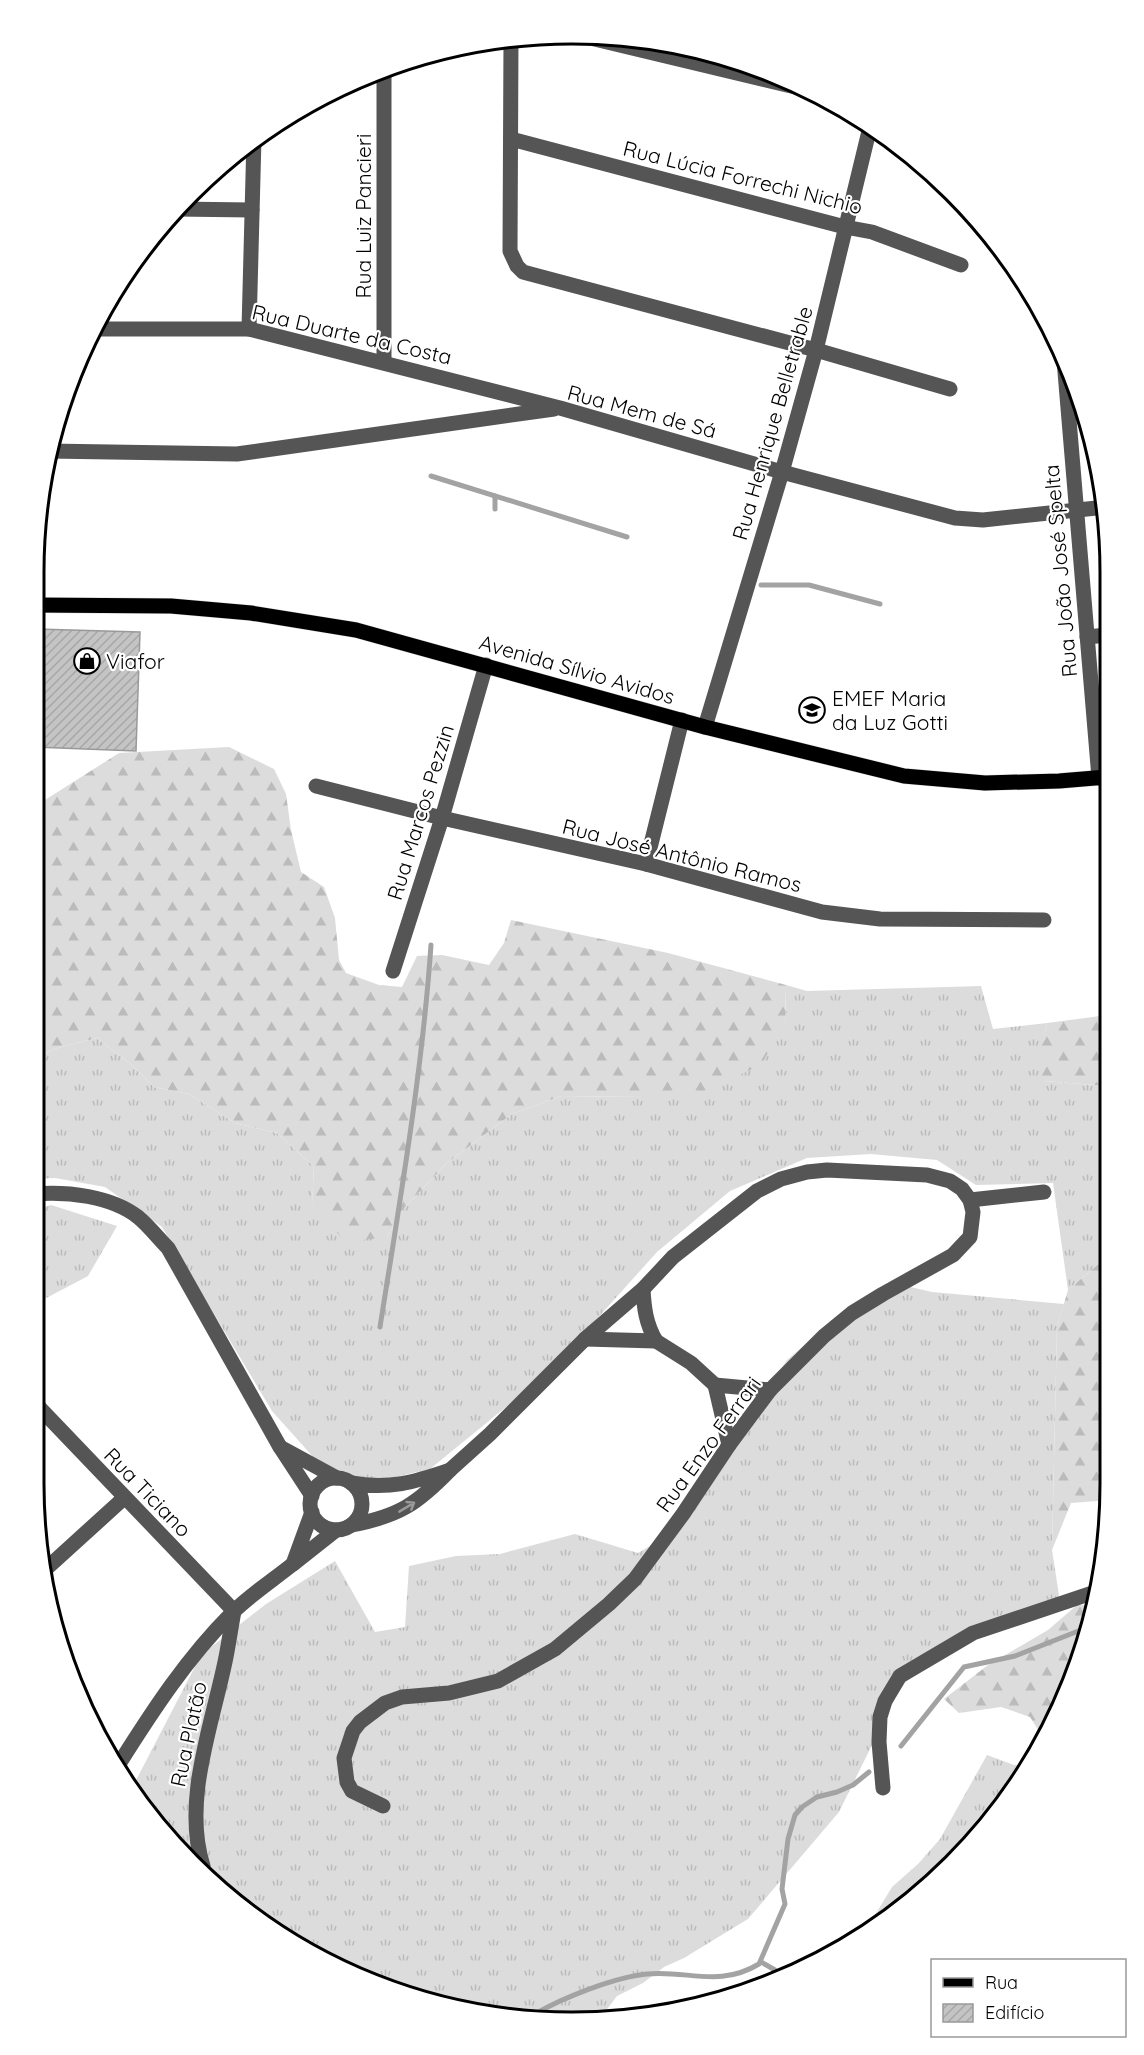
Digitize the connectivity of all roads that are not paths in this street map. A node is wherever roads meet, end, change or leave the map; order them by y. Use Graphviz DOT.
graph roads {
  1 [pos="511,47"];
  2 [pos="384,79"];
  3 [pos="868,135"];
  4 [pos="511,139"];
  5 [pos="254,150"];
  6 [pos="188,209"];
  7 [pos="252,210"];
  8 [pos="845,227"];
  9 [pos="961,265"];
  10 [pos="103,329"];
  11 [pos="249,329"];
  12 [pos="816,350"];
  13 [pos="384,362"];
  14 [pos="950,389"];
  15 [pos="560,408"];
  16 [pos="1074,409"];
  17 [pos="58,451"];
  18 [pos="782,472"];
  19 [pos="1096,508"];
  20 [pos="1075,510"];
  21 [pos="44,605"];
  22 [pos="1100,636"];
  23 [pos="1087,637"];
  24 [pos="486,665"];
  25 [pos="682,720"];
  26 [pos="705,727"];
  27 [pos="1100,751"];
  28 [pos="1100,777"];
  29 [pos="316,786"];
  30 [pos="442,818"];
  31 [pos="646,864"];
  32 [pos="1044,920"];
  33 [pos="393,971"];
  34 [pos="1044,1192"];
  35 [pos="44,1194"];
  36 [pos="970,1200"];
  37 [pos="643,1289"];
  38 [pos="585,1339"];
  39 [pos="656,1341"];
  40 [pos="715,1385"];
  41 [pos="770,1390"];
  42 [pos="44,1413"];
  43 [pos="729,1445"];
  44 [pos="280,1447"];
  45 [pos="450,1470"];
  46 [pos="344,1480"];
  47 [pos="312,1496"];
  48 [pos="124,1498"];
  49 [pos="312,1512"];
  50 [pos="352,1525"];
  51 [pos="336,1530"];
  52 [pos="293,1564"];
  53 [pos="50,1565"];
  54 [pos="1088,1594"];
  55 [pos="234,1611"];
  56 [pos="122,1760"];
  57 [pos="883,1788"];
  58 [pos="383,1806"];
  59 [pos="201,1859"];
  1 -- 4 [label="street"];
  2 -- 13 [label="street, Rua Luiz Pancieri"];
  3 -- 8 [label="street, Rua Henrique Belletrable"];
  4 -- 8 [label="street, Rua Lúcia Forrechi Nichio"];
  4 -- 12 [label="street"];
  5 -- 7 [label="street"];
  6 -- 7 [label="street"];
  7 -- 11 [label="street"];
  8 -- 9 [label="street, Rua Lúcia Forrechi Nichio"];
  8 -- 12 [label="street, Rua Henrique Belletrable"];
  10 -- 11 [label="street, Rua Duarte da Costa"];
  11 -- 13 [label="street, Rua Duarte da Costa"];
  12 -- 14 [label="street"];
  12 -- 18 [label="street, Rua Henrique Belletrable"];
  13 -- 15 [label="street, Rua Duarte da Costa"];
  15 -- 17 [label="street, Rua Mem de Sá"];
  15 -- 18 [label="street, Rua Mem de Sá"];
  16 -- 20 [label="street, Rua João José Spelta"];
  18 -- 20 [label="street, Rua Mem de Sá"];
  18 -- 26 [label="street, Rua Henrique Belletrable"];
  19 -- 20 [label="street, Rua Mem de Sá"];
  20 -- 23 [label="street, Rua João José Spelta"];
  21 -- 24 [label="main road, Avenida Sílvio Avidos"];
  22 -- 23 [label="street"];
  23 -- 27 [label="street, Rua João José Spelta"];
  24 -- 25 [label="main road, Avenida Sílvio Avidos"];
  24 -- 30 [label="street, Rua Marcos Pezzin"];
  25 -- 26 [label="main road, Avenida Sílvio Avidos"];
  25 -- 31 [label="street"];
  26 -- 28 [label="main road, Avenida Sílvio Avidos"];
  29 -- 30 [label="street, Rua José Antônio Ramos"];
  30 -- 31 [label="street, Rua José Antônio Ramos"];
  30 -- 33 [label="street, Rua Marcos Pezzin"];
  31 -- 32 [label="street, Rua José Antônio Ramos"];
  34 -- 36 [label="street"];
  35 -- 44 [label="street"];
  36 -- 37 [label="street"];
  36 -- 41 [label="street, Rua Enzo Ferrari"];
  37 -- 38 [label="street"];
  37 -- 39 [label="street"];
  38 -- 39 [label="street"];
  38 -- 45 [label="street"];
  39 -- 40 [label="street"];
  40 -- 41 [label="street"];
  40 -- 43 [label="street"];
  41 -- 43 [label="street, Rua Enzo Ferrari"];
  42 -- 48 [label="street, Rua Ticiano"];
  43 -- 58 [label="street, Rua Enzo Ferrari"];
  44 -- 46 [label="street"];
  44 -- 47 [label="street"];
  45 -- 46 [label="street"];
  50 -- 45 [label="street, one-way"];
  46 -- 47 [label="street"];
  46 -- 50 [label="street"];
  47 -- 49 [label="street"];
  48 -- 53 [label="street"];
  48 -- 55 [label="street, Rua Ticiano"];
  49 -- 51 [label="street"];
  49 -- 52 [label="street"];
  50 -- 51 [label="street"];
  51 -- 52 [label="street"];
  52 -- 55 [label="street"];
  54 -- 57 [label="street"];
  55 -- 56 [label="street"];
  55 -- 59 [label="street, Rua Platão"];
}
